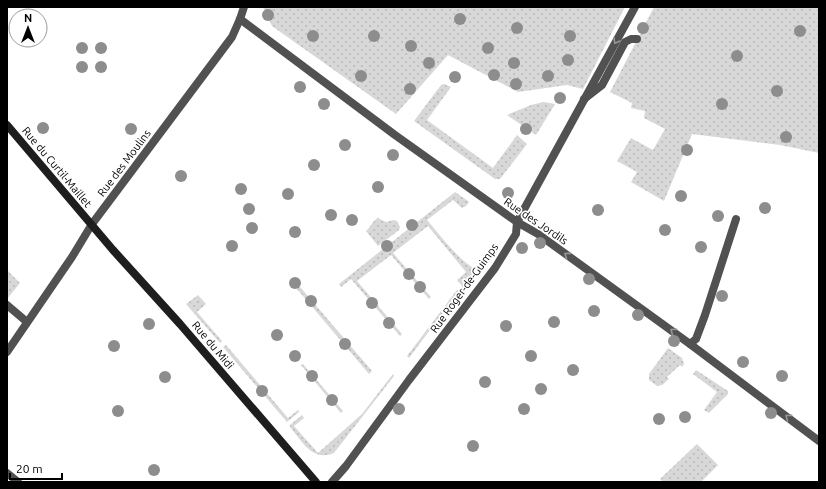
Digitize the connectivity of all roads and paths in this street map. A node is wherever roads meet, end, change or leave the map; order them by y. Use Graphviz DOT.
graph roads {
  1 [pos="244,7"];
  2 [pos="635,7"];
  3 [pos="240,19"];
  4 [pos="637,39"];
  5 [pos="583,100"];
  6 [pos="7,125"];
  7 [pos="736,219"];
  8 [pos="517,222"];
  9 [pos="92,224"];
  10 [pos="7,305"];
  11 [pos="27,322"];
  12 [pos="690,344"];
  13 [pos="7,352"];
  14 [pos="819,441"];
  15 [pos="7,473"];
  16 [pos="18,482"];
  17 [pos="316,482"];
  18 [pos="332,482"];
  1 -- 3 [label="street, Rue des Moulins"];
  2 -- 5 [label="street, Rue Roger-de-Guimps, one-way"];
  3 -- 8 [label="street, Rue des Jordils"];
  3 -- 9 [label="street, Rue des Moulins"];
  4 -- 5 [label="street"];
  5 -- 8 [label="street, Rue Roger-de-Guimps"];
  6 -- 9 [label="main road, Rue du Curtil-Maillet"];
  7 -- 12 [label="street"];
  12 -- 8 [label="street, Rue des Jordils, one-way"];
  8 -- 18 [label="street, Rue Roger-de-Guimps"];
  9 -- 11 [label="street, Rue des Moulins"];
  9 -- 17 [label="main road, Rue du Midi"];
  10 -- 11 [label="street"];
  11 -- 13 [label="street, Rue des Moulins"];
  14 -- 12 [label="street, Rue des Jordils, one-way"];
  15 -- 16 [label="street"];
}
